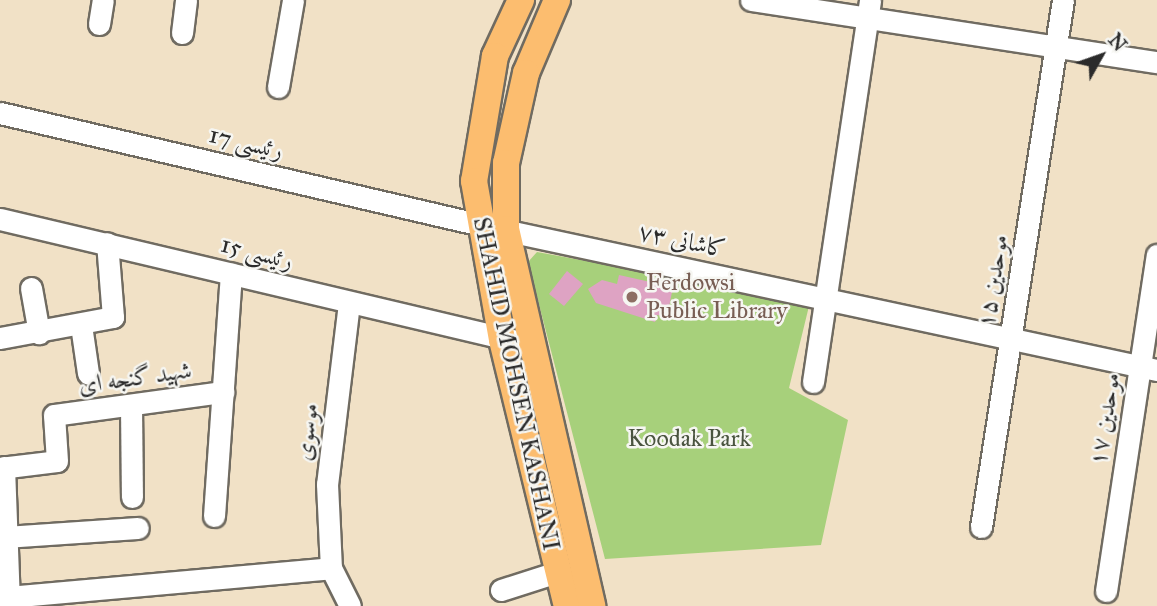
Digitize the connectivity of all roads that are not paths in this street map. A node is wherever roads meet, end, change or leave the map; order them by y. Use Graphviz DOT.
graph roads {
  1 [pos="103,0"];
  2 [pos="186,0"];
  3 [pos="293,0"];
  4 [pos="521,0"];
  5 [pos="557,0"];
  6 [pos="751,0"];
  7 [pos="1063,0"];
  8 [pos="869,10"];
  9 [pos="99,24"];
  10 [pos="182,33"];
  11 [pos="1056,44"];
  12 [pos="1157,62"];
  13 [pos="278,87"];
  14 [pos="0,113"];
  15 [pos="0,219"];
  16 [pos="493,227"];
  17 [pos="107,243"];
  18 [pos="1157,255"];
  19 [pos="230,274"];
  20 [pos="30,288"];
  21 [pos="825,299"];
  22 [pos="349,303"];
  23 [pos="81,324"];
  24 [pos="39,333"];
  25 [pos="0,338"];
  26 [pos="1010,339"];
  27 [pos="502,340"];
  28 [pos="533,345"];
  29 [pos="1148,368"];
  30 [pos="88,373"];
  31 [pos="813,383"];
  32 [pos="223,392"];
  33 [pos="131,405"];
  34 [pos="2,467"];
  35 [pos="132,497"];
  36 [pos="214,516"];
  37 [pos="981,527"];
  38 [pos="138,528"];
  39 [pos="5,537"];
  40 [pos="331,568"];
  41 [pos="557,572"];
  42 [pos="501,590"];
  43 [pos="1106,591"];
  44 [pos="8,601"];
  45 [pos="350,606"];
  46 [pos="567,606"];
  47 [pos="592,606"];
  1 -- 9 [label="street"];
  2 -- 10 [label="street"];
  3 -- 13 [label="street"];
  4 -- 16 [label="main road, SHAHID MOHSEN KASHANI"];
  5 -- 16 [label="main road, SHAHID MOHSEN KASHANI"];
  6 -- 8 [label="street"];
  7 -- 11 [label="street, موحدین ۱۵"];
  8 -- 11 [label="street"];
  8 -- 21 [label="street"];
  11 -- 12 [label="street"];
  11 -- 26 [label="street, موحدین ۱۵"];
  14 -- 16 [label="street, رئیسی 17"];
  15 -- 17 [label="street, رئیسی 15"];
  16 -- 21 [label="street, کاشانی ۷۳"];
  16 -- 27 [label="main road, SHAHID MOHSEN KASHANI"];
  16 -- 28 [label="main road"];
  17 -- 19 [label="street, رئیسی 15"];
  17 -- 23 [label="street"];
  18 -- 29 [label="street, موحدین ۱۷"];
  19 -- 22 [label="street, رئیسی 15"];
  19 -- 32 [label="street, شهید گنجه ای"];
  20 -- 24 [label="street"];
  21 -- 26 [label="street, کاشانی ۷۳"];
  21 -- 31 [label="street"];
  22 -- 27 [label="street, رئیسی 15"];
  22 -- 40 [label="street, موسوی"];
  23 -- 24 [label="street"];
  23 -- 30 [label="street"];
  24 -- 25 [label="street"];
  26 -- 29 [label="street, کاشانی ۷۳"];
  26 -- 37 [label="street, موحدین ۱۵"];
  27 -- 28 [label="street, رئیسی 15"];
  27 -- 41 [label="main road, SHAHID MOHSEN KASHANI"];
  28 -- 47 [label="main road"];
  29 -- 43 [label="street, موحدین ۱۷"];
  32 -- 33 [label="street, شهید گنجه ای"];
  32 -- 36 [label="street, شهید گنجه ای"];
  33 -- 34 [label="street, شهید گنجه ای"];
  33 -- 35 [label="street"];
  34 -- 39 [label="street"];
  38 -- 39 [label="street"];
  39 -- 44 [label="street"];
  40 -- 44 [label="street"];
  40 -- 45 [label="street"];
  41 -- 42 [label="street"];
  41 -- 46 [label="main road, SHAHID MOHSEN KASHANI"];
}
